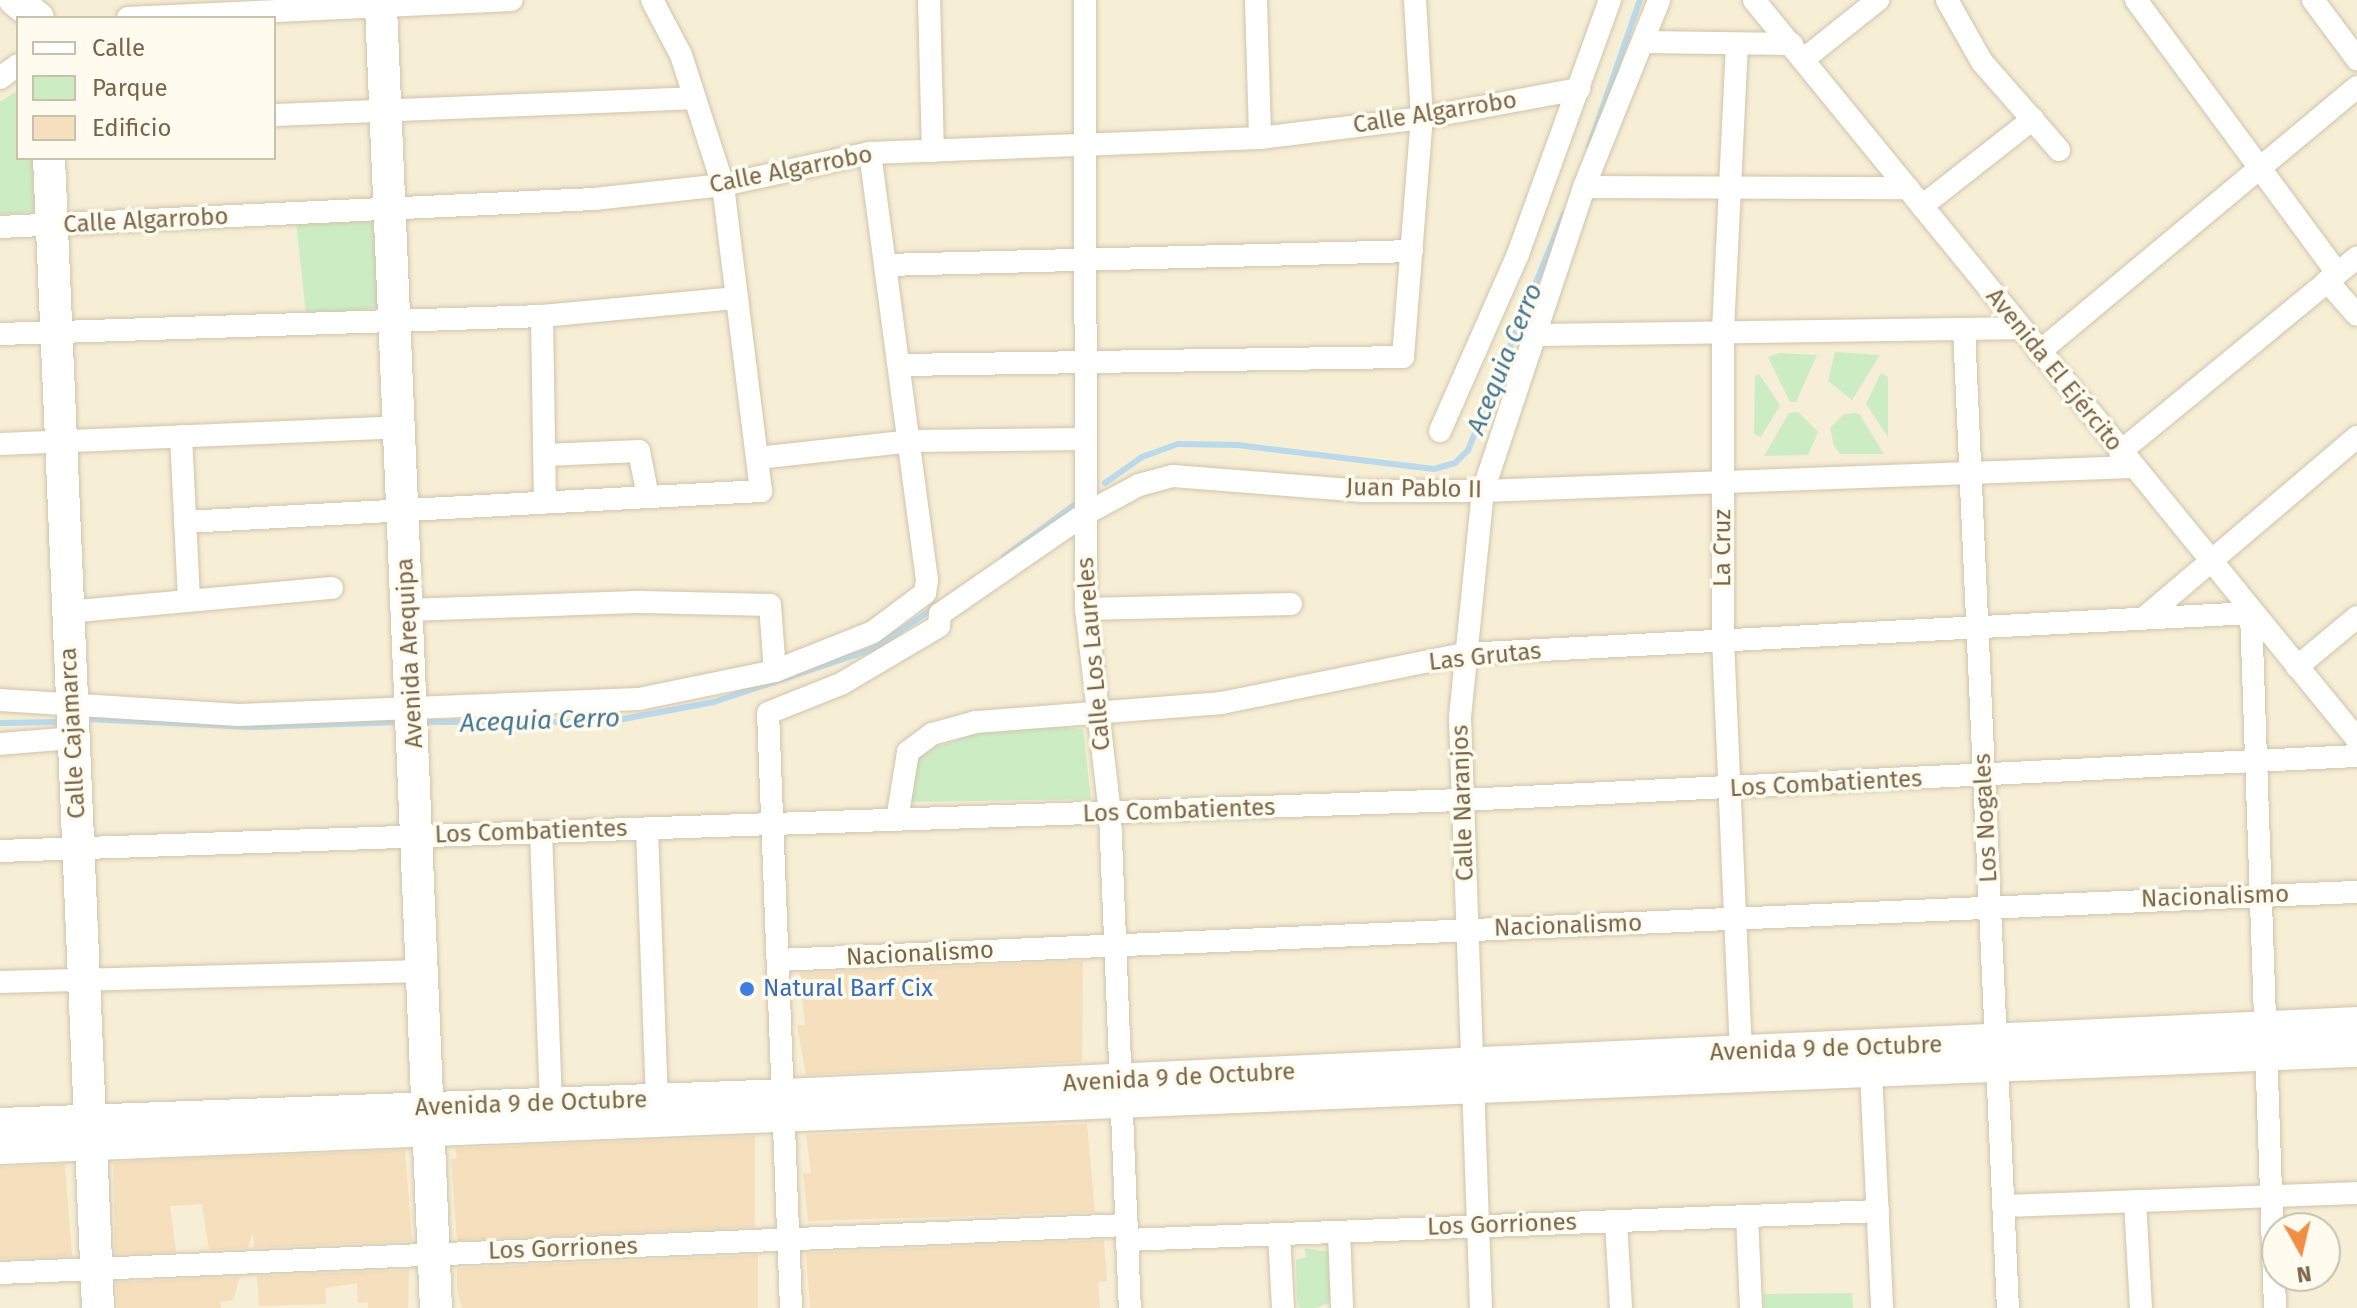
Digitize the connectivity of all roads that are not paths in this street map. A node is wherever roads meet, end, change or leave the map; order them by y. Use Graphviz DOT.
graph roads {
  1 [pos="15,0"];
  2 [pos="512,0"];
  3 [pos="652,0"];
  4 [pos="929,0"];
  5 [pos="1085,0"];
  6 [pos="1256,0"];
  7 [pos="1415,0"];
  8 [pos="1610,0"];
  9 [pos="1659,0"];
  10 [pos="1754,0"];
  11 [pos="1878,0"];
  12 [pos="1947,0"];
  13 [pos="2136,0"];
  14 [pos="2313,0"];
  15 [pos="378,4"];
  16 [pos="37,16"];
  17 [pos="164,16"];
  18 [pos="1644,42"];
  19 [pos="1737,44"];
  20 [pos="1798,52"];
  21 [pos="2357,59"];
  22 [pos="2357,87"];
  23 [pos="1579,89"];
  24 [pos="694,98"];
  25 [pos="385,109"];
  26 [pos="276,115"];
  27 [pos="1422,118"];
  28 [pos="2033,119"];
  29 [pos="1260,138"];
  30 [pos="1085,149"];
  31 [pos="2059,150"];
  32 [pos="933,151"];
  33 [pos="870,153"];
  34 [pos="49,160"];
  35 [pos="2256,169"];
  36 [pos="723,185"];
  37 [pos="1584,187"];
  38 [pos="1728,187"];
  39 [pos="1915,197"];
  40 [pos="390,209"];
  41 [pos="51,226"];
  42 [pos="0,227"];
  43 [pos="1412,251"];
  44 [pos="2357,257"];
  45 [pos="1084,260"];
  46 [pos="886,265"];
  47 [pos="2332,277"];
  48 [pos="737,298"];
  49 [pos="2357,315"];
  50 [pos="542,316"];
  51 [pos="395,322"];
  52 [pos="2020,328"];
  53 [pos="1964,329"];
  54 [pos="55,332"];
  55 [pos="1723,333"];
  56 [pos="0,334"];
  57 [pos="1532,335"];
  58 [pos="2039,352"];
  59 [pos="1085,363"];
  60 [pos="901,365"];
  61 [pos="400,427"];
  62 [pos="1440,431"];
  63 [pos="181,436"];
  64 [pos="2357,437"];
  65 [pos="1084,439"];
  66 [pos="912,441"];
  67 [pos="59,442"];
  68 [pos="0,444"];
  69 [pos="545,455"];
  70 [pos="758,458"];
  71 [pos="2127,460"];
  72 [pos="1971,476"];
  73 [pos="1723,482"];
  74 [pos="1483,491"];
  75 [pos="648,497"];
  76 [pos="1085,501"];
  77 [pos="545,502"];
  78 [pos="404,510"];
  79 [pos="185,522"];
  80 [pos="2209,561"];
  81 [pos="332,588"];
  82 [pos="189,600"];
  83 [pos="1291,604"];
  84 [pos="1086,609"];
  85 [pos="408,610"];
  86 [pos="67,612"];
  87 [pos="2251,613"];
  88 [pos="2357,617"];
  89 [pos="2143,619"];
  90 [pos="1977,627"];
  91 [pos="1723,640"];
  92 [pos="1464,654"];
  93 [pos="2297,667"];
  94 [pos="775,671"];
  95 [pos="0,700"];
  96 [pos="1098,712"];
  97 [pos="73,721"];
  98 [pos="413,722"];
  99 [pos="2357,739"];
  100 [pos="0,744"];
  101 [pos="2357,756"];
  102 [pos="2255,762"];
  103 [pos="1984,777"];
  104 [pos="1731,788"];
  105 [pos="1463,800"];
  106 [pos="1110,814"];
  107 [pos="897,820"];
  108 [pos="771,825"];
  109 [pos="647,829"];
  110 [pos="541,832"];
  111 [pos="418,836"];
  112 [pos="78,848"];
  113 [pos="0,851"];
  114 [pos="2357,892"];
  115 [pos="2259,894"];
  116 [pos="1990,907"];
  117 [pos="1735,921"];
  118 [pos="1467,929"];
  119 [pos="1116,945"];
  120 [pos="778,960"];
  121 [pos="423,971"];
  122 [pos="84,980"];
  123 [pos="0,982"];
  124 [pos="2357,1023"];
  125 [pos="2263,1042"];
  126 [pos="2357,1051"];
  127 [pos="1741,1052"];
  128 [pos="1997,1054"];
  129 [pos="1871,1072"];
  130 [pos="1472,1076"];
  131 [pos="1121,1093"];
  132 [pos="657,1100"];
  133 [pos="551,1104"];
  134 [pos="786,1107"];
  135 [pos="429,1119"];
  136 [pos="0,1124"];
  137 [pos="90,1132"];
  138 [pos="0,1148"];
  139 [pos="2357,1193"];
  140 [pos="2270,1196"];
  141 [pos="2135,1201"];
  142 [pos="2003,1206"];
  143 [pos="1878,1211"];
  144 [pos="1747,1216"];
  145 [pos="1616,1221"];
  146 [pos="1478,1226"];
  147 [pos="1339,1232"];
  148 [pos="1127,1233"];
  149 [pos="1279,1234"];
  150 [pos="790,1239"];
  151 [pos="434,1255"];
  152 [pos="96,1269"];
  153 [pos="0,1273"];
  154 [pos="98,1308"];
  155 [pos="436,1308"];
  156 [pos="791,1308"];
  157 [pos="1130,1308"];
  158 [pos="1283,1308"];
  159 [pos="1342,1308"];
  160 [pos="1481,1308"];
  161 [pos="1621,1308"];
  162 [pos="1751,1308"];
  163 [pos="1882,1308"];
  164 [pos="2008,1308"];
  165 [pos="2141,1308"];
  166 [pos="2275,1308"];
  1 -- 16 [label="street"];
  2 -- 15 [label="street"];
  3 -- 24 [label="street"];
  4 -- 32 [label="street"];
  5 -- 30 [label="street, Calle Los Laureles"];
  6 -- 29 [label="street"];
  7 -- 27 [label="street"];
  8 -- 23 [label="street"];
  9 -- 18 [label="street, Calle Naranjos"];
  10 -- 20 [label="street, Avenida El Ejército"];
  11 -- 20 [label="street"];
  12 -- 28 [label="street"];
  13 -- 35 [label="street"];
  14 -- 21 [label="street"];
  15 -- 17 [label="street"];
  15 -- 25 [label="street, Avenida Arequipa"];
  18 -- 19 [label="street"];
  18 -- 37 [label="street, Calle Naranjos"];
  19 -- 20 [label="street"];
  19 -- 38 [label="street, La Cruz"];
  20 -- 39 [label="street, Avenida El Ejército"];
  22 -- 35 [label="street"];
  23 -- 27 [label="street, Calle Algarrobo"];
  23 -- 62 [label="street"];
  24 -- 25 [label="street"];
  24 -- 36 [label="street"];
  25 -- 26 [label="street"];
  25 -- 40 [label="street, Avenida Arequipa"];
  27 -- 29 [label="street, Calle Algarrobo"];
  27 -- 43 [label="street"];
  28 -- 31 [label="street"];
  28 -- 39 [label="street"];
  29 -- 30 [label="street, Calle Algarrobo"];
  30 -- 32 [label="street, Calle Algarrobo"];
  30 -- 45 [label="street, Calle Los Laureles"];
  32 -- 33 [label="street, Calle Algarrobo"];
  33 -- 36 [label="street, Calle Algarrobo"];
  33 -- 46 [label="street"];
  34 -- 41 [label="street, Calle Cajamarca"];
  35 -- 47 [label="street"];
  35 -- 58 [label="street"];
  36 -- 40 [label="street, Calle Algarrobo"];
  36 -- 48 [label="street"];
  37 -- 38 [label="street"];
  37 -- 57 [label="street, Calle Naranjos"];
  38 -- 39 [label="street"];
  38 -- 55 [label="street, La Cruz"];
  39 -- 52 [label="street, Avenida El Ejército"];
  40 -- 41 [label="street, Calle Algarrobo"];
  40 -- 51 [label="street, Avenida Arequipa"];
  41 -- 42 [label="street, Calle Algarrobo"];
  41 -- 54 [label="street, Calle Cajamarca"];
  43 -- 45 [label="street"];
  43 -- 59 [label="street"];
  44 -- 47 [label="street"];
  45 -- 46 [label="street"];
  45 -- 59 [label="street, Calle Los Laureles"];
  46 -- 60 [label="street"];
  47 -- 49 [label="street"];
  47 -- 71 [label="street"];
  48 -- 50 [label="street"];
  48 -- 70 [label="street"];
  50 -- 51 [label="street"];
  50 -- 69 [label="street"];
  51 -- 54 [label="street"];
  51 -- 61 [label="street, Avenida Arequipa"];
  52 -- 53 [label="street"];
  52 -- 58 [label="street, Avenida El Ejército"];
  53 -- 55 [label="street"];
  53 -- 72 [label="street, Los Nogales"];
  54 -- 56 [label="street"];
  54 -- 67 [label="street, Calle Cajamarca"];
  55 -- 57 [label="street"];
  55 -- 73 [label="street, La Cruz"];
  57 -- 74 [label="street, Calle Naranjos"];
  58 -- 71 [label="street, Avenida El Ejército"];
  59 -- 60 [label="street"];
  59 -- 65 [label="street, Calle Los Laureles"];
  60 -- 66 [label="street"];
  61 -- 63 [label="street"];
  61 -- 78 [label="street, Avenida Arequipa"];
  63 -- 67 [label="street"];
  63 -- 79 [label="street"];
  64 -- 80 [label="street"];
  65 -- 66 [label="street"];
  65 -- 76 [label="street, Calle Los Laureles"];
  66 -- 70 [label="street"];
  66 -- 94 [label="street"];
  67 -- 68 [label="street"];
  67 -- 86 [label="street, Calle Cajamarca"];
  69 -- 75 [label="street"];
  69 -- 77 [label="street"];
  70 -- 75 [label="street"];
  71 -- 72 [label="street, Juan Pablo II"];
  71 -- 80 [label="street, Avenida El Ejército"];
  72 -- 73 [label="street, Juan Pablo II"];
  72 -- 90 [label="street, Los Nogales"];
  73 -- 74 [label="street, Juan Pablo II"];
  73 -- 91 [label="street, La Cruz"];
  74 -- 76 [label="street, Juan Pablo II"];
  74 -- 92 [label="street, Calle Naranjos"];
  75 -- 77 [label="street"];
  76 -- 84 [label="street, Calle Los Laureles"];
  76 -- 108 [label="street, Juan Pablo II"];
  77 -- 78 [label="street"];
  78 -- 79 [label="street"];
  78 -- 85 [label="street, Avenida Arequipa"];
  79 -- 82 [label="street"];
  80 -- 87 [label="street, Avenida El Ejército"];
  80 -- 89 [label="street"];
  81 -- 82 [label="street"];
  82 -- 86 [label="street"];
  83 -- 84 [label="street"];
  84 -- 96 [label="street, Calle Los Laureles"];
  85 -- 94 [label="street"];
  85 -- 98 [label="street, Avenida Arequipa"];
  86 -- 97 [label="street, Calle Cajamarca"];
  87 -- 89 [label="street, Las Grutas"];
  87 -- 93 [label="street, Avenida El Ejército"];
  87 -- 102 [label="street"];
  88 -- 93 [label="street"];
  89 -- 90 [label="street, Las Grutas"];
  90 -- 91 [label="street, Las Grutas"];
  90 -- 103 [label="street, Los Nogales"];
  91 -- 92 [label="street, Las Grutas"];
  91 -- 104 [label="street, La Cruz"];
  92 -- 96 [label="street, Las Grutas"];
  92 -- 105 [label="street, Calle Naranjos"];
  93 -- 99 [label="street, Avenida El Ejército"];
  94 -- 98 [label="street"];
  95 -- 97 [label="street"];
  96 -- 106 [label="street, Calle Los Laureles"];
  96 -- 107 [label="street, Las Grutas"];
  97 -- 98 [label="street"];
  97 -- 100 [label="street"];
  97 -- 112 [label="street, Calle Cajamarca"];
  98 -- 111 [label="street, Avenida Arequipa"];
  101 -- 102 [label="street, Los Combatientes"];
  102 -- 103 [label="street, Los Combatientes"];
  102 -- 115 [label="street"];
  103 -- 104 [label="street, Los Combatientes"];
  103 -- 116 [label="street, Los Nogales"];
  104 -- 105 [label="street, Los Combatientes"];
  104 -- 117 [label="street, La Cruz"];
  105 -- 106 [label="street, Los Combatientes"];
  105 -- 118 [label="street, Calle Naranjos"];
  106 -- 107 [label="street, Los Combatientes"];
  106 -- 119 [label="street, Calle Los Laureles"];
  107 -- 108 [label="street, Los Combatientes"];
  108 -- 109 [label="street, Los Combatientes"];
  108 -- 120 [label="street"];
  109 -- 110 [label="street, Los Combatientes"];
  109 -- 132 [label="street"];
  110 -- 111 [label="street, Los Combatientes"];
  110 -- 133 [label="street"];
  111 -- 112 [label="street, Los Combatientes"];
  111 -- 121 [label="street, Avenida Arequipa"];
  112 -- 113 [label="street, Los Combatientes"];
  112 -- 122 [label="street, Calle Cajamarca"];
  114 -- 115 [label="street, Nacionalismo"];
  115 -- 116 [label="street, Nacionalismo"];
  115 -- 125 [label="street"];
  116 -- 117 [label="street, Nacionalismo"];
  116 -- 128 [label="street, Los Nogales"];
  117 -- 118 [label="street, Nacionalismo"];
  117 -- 127 [label="street, La Cruz"];
  118 -- 119 [label="street, Nacionalismo"];
  118 -- 130 [label="street, Calle Naranjos"];
  119 -- 120 [label="street, Nacionalismo"];
  119 -- 131 [label="street, Calle Los Laureles"];
  120 -- 134 [label="street"];
  121 -- 122 [label="street"];
  121 -- 135 [label="street, Avenida Arequipa"];
  122 -- 123 [label="street"];
  122 -- 137 [label="street, Calle Cajamarca"];
  124 -- 125 [label="street, Avenida 9 de Octubre"];
  125 -- 126 [label="street, Avenida 9 de Octubre"];
  125 -- 128 [label="street, Avenida 9 de Octubre"];
  125 -- 140 [label="street"];
  127 -- 128 [label="street, Avenida 9 de Octubre"];
  127 -- 130 [label="street, Avenida 9 de Octubre"];
  128 -- 129 [label="street, Avenida 9 de Octubre"];
  128 -- 142 [label="street, Los Nogales"];
  129 -- 130 [label="street, Avenida 9 de Octubre"];
  129 -- 143 [label="street"];
  130 -- 131 [label="street, Avenida 9 de Octubre"];
  130 -- 146 [label="street, Calle Naranjos"];
  131 -- 134 [label="street, Avenida 9 de Octubre"];
  131 -- 148 [label="street, Calle Los Laureles"];
  132 -- 133 [label="street, Avenida 9 de Octubre"];
  132 -- 134 [label="street, Avenida 9 de Octubre"];
  133 -- 135 [label="street, Avenida 9 de Octubre"];
  134 -- 135 [label="street, Avenida 9 de Octubre"];
  134 -- 150 [label="street"];
  135 -- 137 [label="street, Avenida 9 de Octubre"];
  135 -- 151 [label="street, Avenida Arequipa"];
  136 -- 137 [label="street, Avenida 9 de Octubre"];
  137 -- 138 [label="street, Avenida 9 de Octubre"];
  137 -- 152 [label="street, Calle Cajamarca"];
  139 -- 140 [label="street"];
  140 -- 141 [label="street"];
  140 -- 166 [label="street"];
  141 -- 142 [label="street"];
  141 -- 165 [label="street"];
  142 -- 164 [label="street, Los Nogales"];
  143 -- 144 [label="street, Los Gorriones"];
  143 -- 163 [label="street"];
  144 -- 145 [label="street, Los Gorriones"];
  144 -- 162 [label="street"];
  145 -- 146 [label="street, Los Gorriones"];
  145 -- 161 [label="street"];
  146 -- 147 [label="street, Los Gorriones"];
  146 -- 160 [label="street, Calle Naranjos"];
  147 -- 149 [label="street, Los Gorriones"];
  147 -- 159 [label="street"];
  148 -- 149 [label="street, Los Gorriones"];
  148 -- 150 [label="street, Los Gorriones"];
  148 -- 157 [label="street, Calle Los Laureles"];
  149 -- 158 [label="street"];
  150 -- 151 [label="street, Los Gorriones"];
  150 -- 156 [label="street"];
  151 -- 152 [label="street, Los Gorriones"];
  151 -- 155 [label="street, Avenida Arequipa"];
  152 -- 153 [label="street, Los Gorriones"];
  152 -- 154 [label="street, Calle Cajamarca"];
}
